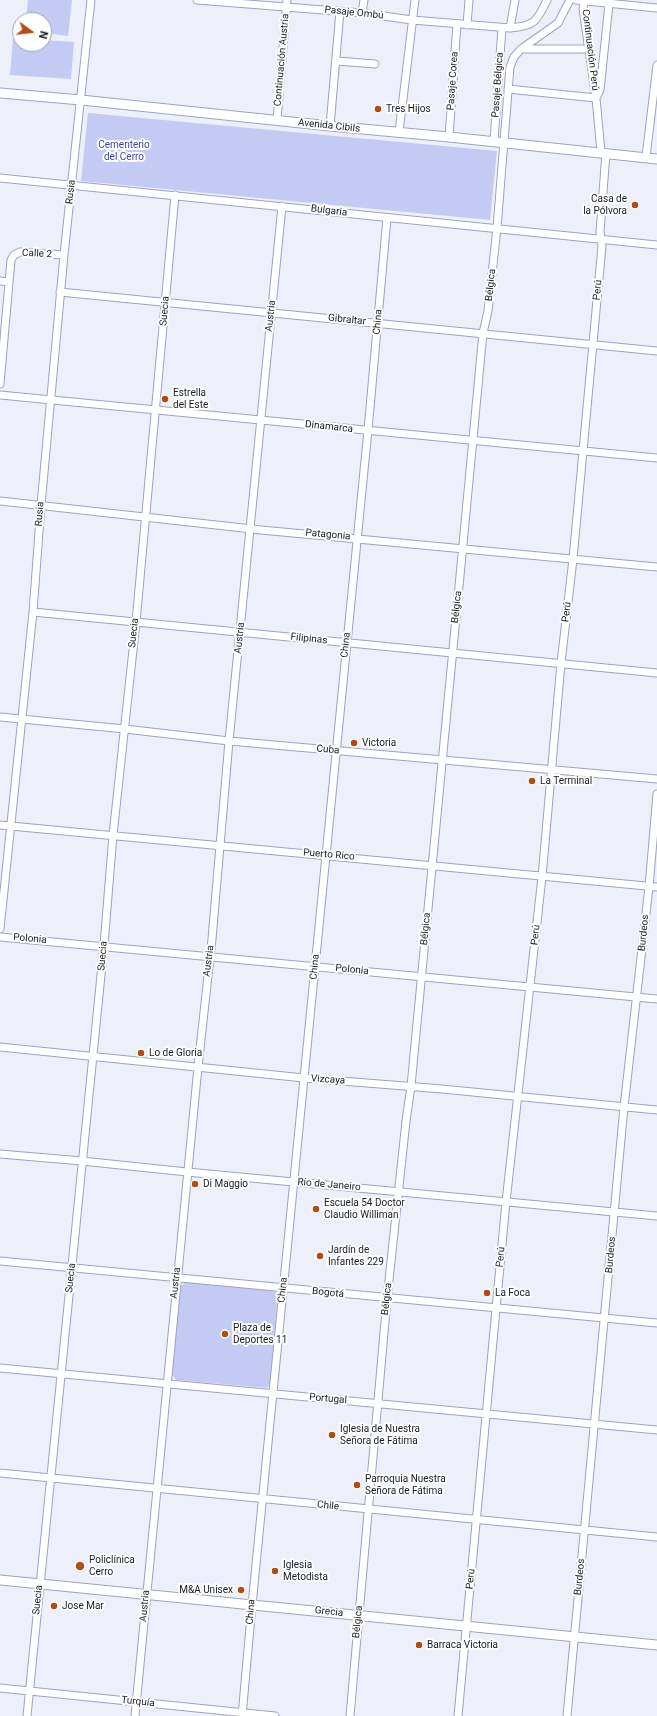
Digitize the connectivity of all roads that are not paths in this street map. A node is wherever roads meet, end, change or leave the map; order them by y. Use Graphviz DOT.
graph roads {
  1 [pos="91,0"];
  2 [pos="197,0"];
  3 [pos="364,0"];
  4 [pos="415,0"];
  5 [pos="469,0"];
  6 [pos="515,0"];
  7 [pos="547,0"];
  8 [pos="570,0"];
  9 [pos="576,0"];
  10 [pos="211,1"];
  11 [pos="584,1"];
  12 [pos="600,1"];
  13 [pos="639,3"];
  14 [pos="286,4"];
  15 [pos="609,4"];
  16 [pos="657,8"];
  17 [pos="340,11"];
  18 [pos="362,13"];
  19 [pos="412,20"];
  20 [pos="457,24"];
  21 [pos="467,25"];
  22 [pos="502,28"];
  23 [pos="510,28"];
  24 [pos="521,49"];
  25 [pos="588,49"];
  26 [pos="337,60"];
  27 [pos="374,64"];
  28 [pos="657,65"];
  29 [pos="508,89"];
  30 [pos="0,93"];
  31 [pos="596,98"];
  32 [pos="81,100"];
  33 [pos="277,120"];
  34 [pos="330,126"];
  35 [pos="399,132"];
  36 [pos="449,137"];
  37 [pos="494,141"];
  38 [pos="505,142"];
  39 [pos="603,152"];
  40 [pos="646,158"];
  41 [pos="657,159"];
  42 [pos="0,178"];
  43 [pos="72,184"];
  44 [pos="175,195"];
  45 [pos="282,206"];
  46 [pos="387,218"];
  47 [pos="497,228"];
  48 [pos="601,240"];
  49 [pos="657,246"];
  50 [pos="64,255"];
  51 [pos="0,281"];
  52 [pos="9,282"];
  53 [pos="60,292"];
  54 [pos="166,301"];
  55 [pos="272,312"];
  56 [pos="378,323"];
  57 [pos="483,333"];
  58 [pos="593,344"];
  59 [pos="657,351"];
  60 [pos="0,384"];
  61 [pos="0,395"];
  62 [pos="51,399"];
  63 [pos="156,409"];
  64 [pos="262,420"];
  65 [pos="368,430"];
  66 [pos="473,440"];
  67 [pos="582,451"];
  68 [pos="657,458"];
  69 [pos="0,501"];
  70 [pos="41,505"];
  71 [pos="145,516"];
  72 [pos="250,528"];
  73 [pos="357,538"];
  74 [pos="463,548"];
  75 [pos="573,559"];
  76 [pos="657,567"];
  77 [pos="33,612"];
  78 [pos="136,622"];
  79 [pos="240,632"];
  80 [pos="346,643"];
  81 [pos="452,653"];
  82 [pos="561,663"];
  83 [pos="657,673"];
  84 [pos="0,717"];
  85 [pos="22,720"];
  86 [pos="125,729"];
  87 [pos="229,741"];
  88 [pos="336,750"];
  89 [pos="443,759"];
  90 [pos="551,769"];
  91 [pos="657,778"];
  92 [pos="657,794"];
  93 [pos="0,825"];
  94 [pos="11,826"];
  95 [pos="113,835"];
  96 [pos="221,846"];
  97 [pos="327,855"];
  98 [pos="432,866"];
  99 [pos="542,877"];
  100 [pos="653,887"];
  101 [pos="0,929"];
  102 [pos="0,937"];
  103 [pos="104,946"];
  104 [pos="209,956"];
  105 [pos="315,966"];
  106 [pos="422,977"];
  107 [pos="530,988"];
  108 [pos="637,998"];
  109 [pos="657,1000"];
  110 [pos="0,1048"];
  111 [pos="93,1057"];
  112 [pos="198,1067"];
  113 [pos="304,1078"];
  114 [pos="411,1086"];
  115 [pos="518,1096"];
  116 [pos="624,1107"];
  117 [pos="657,1110"];
  118 [pos="0,1154"];
  119 [pos="82,1161"];
  120 [pos="187,1172"];
  121 [pos="294,1182"];
  122 [pos="399,1191"];
  123 [pos="506,1202"];
  124 [pos="615,1212"];
  125 [pos="657,1216"];
  126 [pos="0,1261"];
  127 [pos="72,1268"];
  128 [pos="177,1278"];
  129 [pos="283,1288"];
  130 [pos="387,1299"];
  131 [pos="496,1309"];
  132 [pos="605,1318"];
  133 [pos="657,1323"];
  134 [pos="0,1368"];
  135 [pos="61,1374"];
  136 [pos="167,1383"];
  137 [pos="273,1394"];
  138 [pos="378,1403"];
  139 [pos="486,1414"];
  140 [pos="595,1424"];
  141 [pos="657,1430"];
  142 [pos="0,1473"];
  143 [pos="51,1478"];
  144 [pos="157,1489"];
  145 [pos="263,1500"];
  146 [pos="368,1510"];
  147 [pos="477,1520"];
  148 [pos="585,1530"];
  149 [pos="657,1538"];
  150 [pos="0,1580"];
  151 [pos="40,1584"];
  152 [pos="146,1595"];
  153 [pos="252,1605"];
  154 [pos="359,1615"];
  155 [pos="466,1626"];
  156 [pos="574,1637"];
  157 [pos="657,1645"];
  158 [pos="0,1688"];
  159 [pos="30,1691"];
  160 [pos="136,1701"];
  161 [pos="242,1714"];
  162 [pos="28,1716"];
  163 [pos="135,1716"];
  164 [pos="275,1716"];
  165 [pos="350,1716"];
  166 [pos="458,1716"];
  167 [pos="567,1716"];
  1 -- 32 [label="street, Rusia"];
  2 -- 10 [label="street, Pasaje Ombú"];
  3 -- 18 [label="street"];
  4 -- 19 [label="street"];
  5 -- 21 [label="street"];
  6 -- 23 [label="street"];
  7 -- 23 [label="street"];
  8 -- 24 [label="street, Pasaje Bélgica"];
  9 -- 11 [label="street"];
  10 -- 14 [label="street, Pasaje Ombú"];
  11 -- 12 [label="street"];
  11 -- 25 [label="street, Continuación Perú"];
  12 -- 15 [label="street"];
  13 -- 15 [label="street"];
  13 -- 16 [label="street"];
  14 -- 17 [label="street, Pasaje Ombú"];
  14 -- 33 [label="street, Continuación Austria"];
  15 -- 31 [label="street, Continuación Perú"];
  17 -- 18 [label="street, Pasaje Ombú"];
  17 -- 26 [label="street"];
  18 -- 19 [label="street, Pasaje Ombú"];
  19 -- 20 [label="street, Pasaje Ombú"];
  19 -- 35 [label="street"];
  20 -- 21 [label="street, Pasaje Ombú"];
  20 -- 36 [label="street, Pasaje Corea"];
  21 -- 22 [label="street, Pasaje Ombú"];
  22 -- 23 [label="street, Pasaje Ombú"];
  22 -- 37 [label="street, Pasaje Bélgica"];
  24 -- 25 [label="street"];
  24 -- 29 [label="street, Pasaje Bélgica"];
  25 -- 31 [label="street, Continuación Perú"];
  26 -- 27 [label="street"];
  26 -- 34 [label="street"];
  28 -- 40 [label="street"];
  29 -- 31 [label="street"];
  29 -- 38 [label="street, Pasaje Bélgica"];
  30 -- 32 [label="street, Avenida Cibils"];
  31 -- 39 [label="street, Continuación Perú"];
  32 -- 33 [label="street, Avenida Cibils"];
  32 -- 43 [label="street, Rusia"];
  33 -- 34 [label="street, Avenida Cibils"];
  34 -- 35 [label="street, Avenida Cibils"];
  35 -- 36 [label="street, Avenida Cibils"];
  36 -- 37 [label="street, Avenida Cibils"];
  37 -- 38 [label="street, Avenida Cibils"];
  38 -- 39 [label="street, Avenida Cibils"];
  38 -- 47 [label="street, Bélgica"];
  39 -- 40 [label="street, Avenida Cibils"];
  39 -- 48 [label="street, Perú"];
  40 -- 41 [label="street, Avenida Cibils"];
  42 -- 43 [label="street, Bulgaria"];
  43 -- 44 [label="street, Bulgaria"];
  43 -- 50 [label="street, Rusia"];
  44 -- 45 [label="street, Bulgaria"];
  44 -- 54 [label="street, Suecia"];
  45 -- 46 [label="street, Bulgaria"];
  45 -- 55 [label="street, Austria"];
  46 -- 47 [label="street, Bulgaria"];
  46 -- 56 [label="street, China"];
  47 -- 48 [label="street, Bulgaria"];
  47 -- 57 [label="street, Bélgica"];
  48 -- 49 [label="street, Bulgaria"];
  48 -- 58 [label="street, Perú"];
  50 -- 52 [label="street, Calle 2"];
  50 -- 53 [label="street, Rusia"];
  51 -- 52 [label="street"];
  52 -- 60 [label="street"];
  53 -- 54 [label="street, Gibraltar"];
  53 -- 62 [label="street, Rusia"];
  54 -- 55 [label="street, Gibraltar"];
  54 -- 63 [label="street, Suecia"];
  55 -- 56 [label="street, Gibraltar"];
  55 -- 64 [label="street, Austria"];
  56 -- 57 [label="street, Gibraltar"];
  56 -- 65 [label="street, China"];
  57 -- 58 [label="street, Gibraltar"];
  57 -- 66 [label="street, Bélgica"];
  58 -- 59 [label="street, Gibraltar"];
  58 -- 67 [label="street, Perú"];
  61 -- 62 [label="street, Dinamarca"];
  62 -- 63 [label="street, Dinamarca"];
  62 -- 70 [label="street, Rusia"];
  63 -- 64 [label="street, Dinamarca"];
  63 -- 71 [label="street, Suecia"];
  64 -- 65 [label="street, Dinamarca"];
  64 -- 72 [label="street, Austria"];
  65 -- 66 [label="street, Dinamarca"];
  65 -- 73 [label="street, China"];
  66 -- 67 [label="street, Dinamarca"];
  66 -- 74 [label="street, Bélgica"];
  67 -- 68 [label="street, Dinamarca"];
  67 -- 75 [label="street, Perú"];
  69 -- 70 [label="street, Patagonia"];
  70 -- 71 [label="street, Patagonia"];
  70 -- 77 [label="street, Rusia"];
  71 -- 72 [label="street, Patagonia"];
  71 -- 78 [label="street, Suecia"];
  72 -- 73 [label="street, Patagonia"];
  72 -- 79 [label="street, Austria"];
  73 -- 74 [label="street, Patagonia"];
  73 -- 80 [label="street, China"];
  74 -- 75 [label="street, Patagonia"];
  74 -- 81 [label="street, Bélgica"];
  75 -- 76 [label="street, Patagonia"];
  75 -- 82 [label="street, Perú"];
  77 -- 78 [label="street, Filipinas"];
  77 -- 85 [label="street, Rusia"];
  78 -- 79 [label="street, Filipinas"];
  78 -- 86 [label="street, Suecia"];
  79 -- 80 [label="street, Filipinas"];
  79 -- 87 [label="street, Austria"];
  80 -- 81 [label="street, Filipinas"];
  80 -- 88 [label="street, China"];
  81 -- 82 [label="street, Filipinas"];
  81 -- 89 [label="street, Bélgica"];
  82 -- 83 [label="street, Filipinas"];
  82 -- 90 [label="street, Perú"];
  84 -- 85 [label="street, Cuba"];
  85 -- 86 [label="street, Cuba"];
  85 -- 94 [label="street, Rusia"];
  86 -- 87 [label="street, Cuba"];
  86 -- 95 [label="street, Suecia"];
  87 -- 88 [label="street, Cuba"];
  87 -- 96 [label="street, Austria"];
  88 -- 89 [label="street, Cuba"];
  88 -- 97 [label="street, China"];
  89 -- 90 [label="street, Cuba"];
  89 -- 98 [label="street, Bélgica"];
  90 -- 91 [label="street, Cuba"];
  90 -- 99 [label="street, Perú"];
  92 -- 100 [label="street, Burdeos"];
  93 -- 94 [label="street, Puerto Rico"];
  94 -- 95 [label="street, Puerto Rico"];
  94 -- 101 [label="street, Rusia"];
  95 -- 96 [label="street, Puerto Rico"];
  95 -- 103 [label="street, Suecia"];
  96 -- 97 [label="street, Puerto Rico"];
  96 -- 104 [label="street, Austria"];
  97 -- 98 [label="street, Puerto Rico"];
  97 -- 105 [label="street, China"];
  98 -- 99 [label="street, Puerto Rico"];
  98 -- 106 [label="street, Bélgica"];
  99 -- 100 [label="street, Puerto Rico"];
  99 -- 107 [label="street, Perú"];
  100 -- 108 [label="street, Burdeos"];
  102 -- 103 [label="street, Polonia"];
  103 -- 104 [label="street, Polonia"];
  103 -- 111 [label="street, Suecia"];
  104 -- 105 [label="street, Polonia"];
  104 -- 112 [label="street, Austria"];
  105 -- 106 [label="street, Polonia"];
  105 -- 113 [label="street, China"];
  106 -- 107 [label="street, Polonia"];
  106 -- 114 [label="street, Bélgica"];
  107 -- 108 [label="street, Polonia"];
  107 -- 115 [label="street, Perú"];
  108 -- 109 [label="street, Polonia"];
  108 -- 116 [label="street, Burdeos"];
  110 -- 111 [label="street, Vizcaya"];
  111 -- 112 [label="street, Vizcaya"];
  111 -- 119 [label="street, Suecia"];
  112 -- 113 [label="street, Vizcaya"];
  112 -- 120 [label="street, Austria"];
  113 -- 114 [label="street, Vizcaya"];
  113 -- 121 [label="street, China"];
  114 -- 115 [label="street, Vizcaya"];
  114 -- 122 [label="street, Bélgica"];
  115 -- 116 [label="street, Vizcaya"];
  115 -- 123 [label="street, Perú"];
  116 -- 117 [label="street, Vizcaya"];
  116 -- 124 [label="street, Burdeos"];
  118 -- 119 [label="street, Río de Janeiro"];
  119 -- 120 [label="street, Río de Janeiro"];
  119 -- 127 [label="street, Suecia"];
  120 -- 121 [label="street, Río de Janeiro"];
  120 -- 128 [label="street, Austria"];
  121 -- 122 [label="street, Río de Janeiro"];
  121 -- 129 [label="street, China"];
  122 -- 123 [label="street, Río de Janeiro"];
  122 -- 130 [label="street, Bélgica"];
  123 -- 124 [label="street, Río de Janeiro"];
  123 -- 131 [label="street, Perú"];
  124 -- 125 [label="street, Río de Janeiro"];
  124 -- 132 [label="street, Burdeos"];
  126 -- 127 [label="street, Bogotá"];
  127 -- 128 [label="street, Bogotá"];
  127 -- 135 [label="street, Suecia"];
  128 -- 129 [label="street, Bogotá"];
  128 -- 136 [label="street, Austria"];
  129 -- 130 [label="street, Bogotá"];
  129 -- 137 [label="street, China"];
  130 -- 131 [label="street, Bogotá"];
  130 -- 138 [label="street, Bélgica"];
  131 -- 132 [label="street, Bogotá"];
  131 -- 139 [label="street, Perú"];
  132 -- 133 [label="street, Bogotá"];
  132 -- 140 [label="street, Burdeos"];
  134 -- 135 [label="street, Portugal"];
  135 -- 136 [label="street, Portugal"];
  135 -- 143 [label="street, Suecia"];
  136 -- 137 [label="street, Portugal"];
  136 -- 144 [label="street, Austria"];
  137 -- 138 [label="street, Portugal"];
  137 -- 145 [label="street, China"];
  138 -- 139 [label="street, Portugal"];
  138 -- 146 [label="street, Bélgica"];
  139 -- 140 [label="street, Portugal"];
  139 -- 147 [label="street, Perú"];
  140 -- 141 [label="street, Portugal"];
  140 -- 148 [label="street, Burdeos"];
  142 -- 143 [label="street, Chile"];
  143 -- 144 [label="street, Chile"];
  143 -- 151 [label="street, Suecia"];
  144 -- 145 [label="street, Chile"];
  144 -- 152 [label="street, Austria"];
  145 -- 146 [label="street, Chile"];
  145 -- 153 [label="street, China"];
  146 -- 147 [label="street, Chile"];
  146 -- 154 [label="street, Bélgica"];
  147 -- 148 [label="street, Chile"];
  147 -- 155 [label="street, Perú"];
  148 -- 149 [label="street, Chile"];
  148 -- 156 [label="street, Burdeos"];
  150 -- 151 [label="street, Grecia"];
  151 -- 152 [label="street, Grecia"];
  151 -- 159 [label="street, Suecia"];
  152 -- 153 [label="street, Grecia"];
  152 -- 160 [label="street, Austria"];
  153 -- 154 [label="street, Grecia"];
  153 -- 161 [label="street, China"];
  154 -- 155 [label="street, Grecia"];
  154 -- 165 [label="street, Bélgica"];
  155 -- 156 [label="street, Grecia"];
  155 -- 166 [label="street, Perú"];
  156 -- 157 [label="street, Grecia"];
  156 -- 167 [label="street, Burdeos"];
  158 -- 159 [label="street, Turquía"];
  159 -- 160 [label="street, Turquía"];
  159 -- 162 [label="street, Suecia"];
  160 -- 161 [label="street, Turquía"];
  160 -- 163 [label="street, Austria"];
  161 -- 164 [label="street, Turquía"];
}
